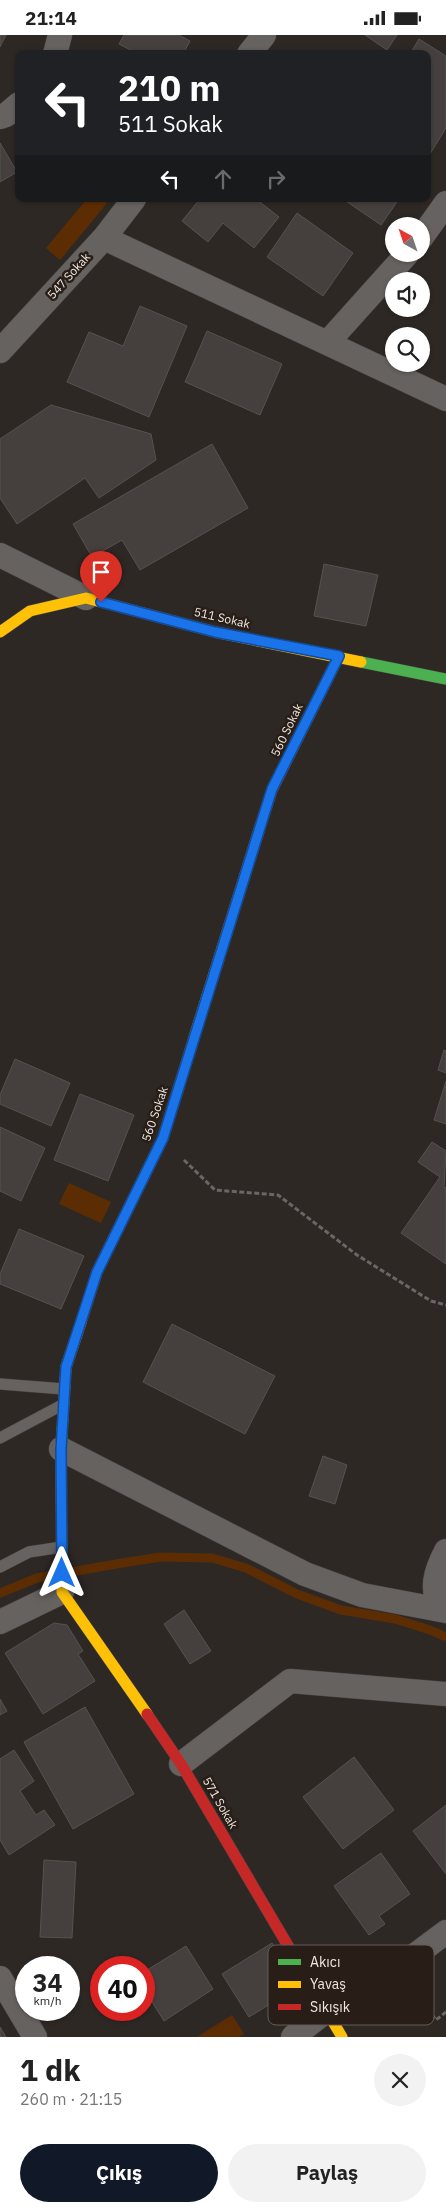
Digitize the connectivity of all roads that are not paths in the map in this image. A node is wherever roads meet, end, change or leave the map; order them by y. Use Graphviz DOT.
graph roads {
  1 [pos="60,35"];
  2 [pos="264,35"];
  3 [pos="56,50"];
  4 [pos="252,50"];
  5 [pos="15,107"];
  6 [pos="0,117"];
  7 [pos="132,202"];
  8 [pos="446,203"];
  9 [pos="432,235"];
  10 [pos="104,238"];
  11 [pos="399,263"];
  12 [pos="328,342"];
  13 [pos="0,351"];
  14 [pos="446,399"];
  15 [pos="0,555"];
  16 [pos="86,598"];
  17 [pos="0,631"];
  18 [pos="339,656"];
  19 [pos="446,679"];
  20 [pos="0,1384"];
  21 [pos="64,1389"];
  22 [pos="64,1404"];
  23 [pos="0,1438"];
  24 [pos="61,1449"];
  25 [pos="62,1547"];
  26 [pos="446,1551"];
  27 [pos="0,1567"];
  28 [pos="62,1589"];
  29 [pos="444,1611"];
  30 [pos="0,1622"];
  31 [pos="446,1694"];
  32 [pos="181,1764"];
  33 [pos="446,1932"];
  34 [pos="287,1945"];
  35 [pos="429,1945"];
  36 [pos="0,1978"];
  37 [pos="308,2025"];
  38 [pos="335,2025"];
  39 [pos="35,2037"];
  40 [pos="293,2037"];
  41 [pos="342,2037"];
  1 -- 3 [label="street"];
  2 -- 4 [label="street"];
  5 -- 6 [label="street"];
  7 -- 10 [label="street, 547 Sokak"];
  8 -- 9 [label="street"];
  10 -- 12 [label="street"];
  10 -- 13 [label="street, 547 Sokak"];
  11 -- 12 [label="street"];
  12 -- 14 [label="street"];
  15 -- 16 [label="street"];
  16 -- 17 [label="street, 511 Sokak"];
  16 -- 18 [label="street, 511 Sokak"];
  18 -- 19 [label="street, 511 Sokak"];
  18 -- 21 [label="street, 560 Sokak"];
  20 -- 21 [label="lane"];
  21 -- 22 [label="street, 560 Sokak"];
  22 -- 23 [label="lane"];
  22 -- 24 [label="street, 560 Sokak"];
  24 -- 25 [label="street, 560 Sokak"];
  24 -- 29 [label="street"];
  25 -- 27 [label="lane"];
  25 -- 28 [label="street, 560 Sokak"];
  26 -- 29 [label="street"];
  28 -- 30 [label="street"];
  28 -- 32 [label="street, 571 Sokak"];
  31 -- 32 [label="street"];
  32 -- 34 [label="street, 571 Sokak"];
  33 -- 35 [label="street"];
  36 -- 39 [label="street"];
  37 -- 40 [label="street"];
  38 -- 41 [label="street, 571 Sokak"];
}
